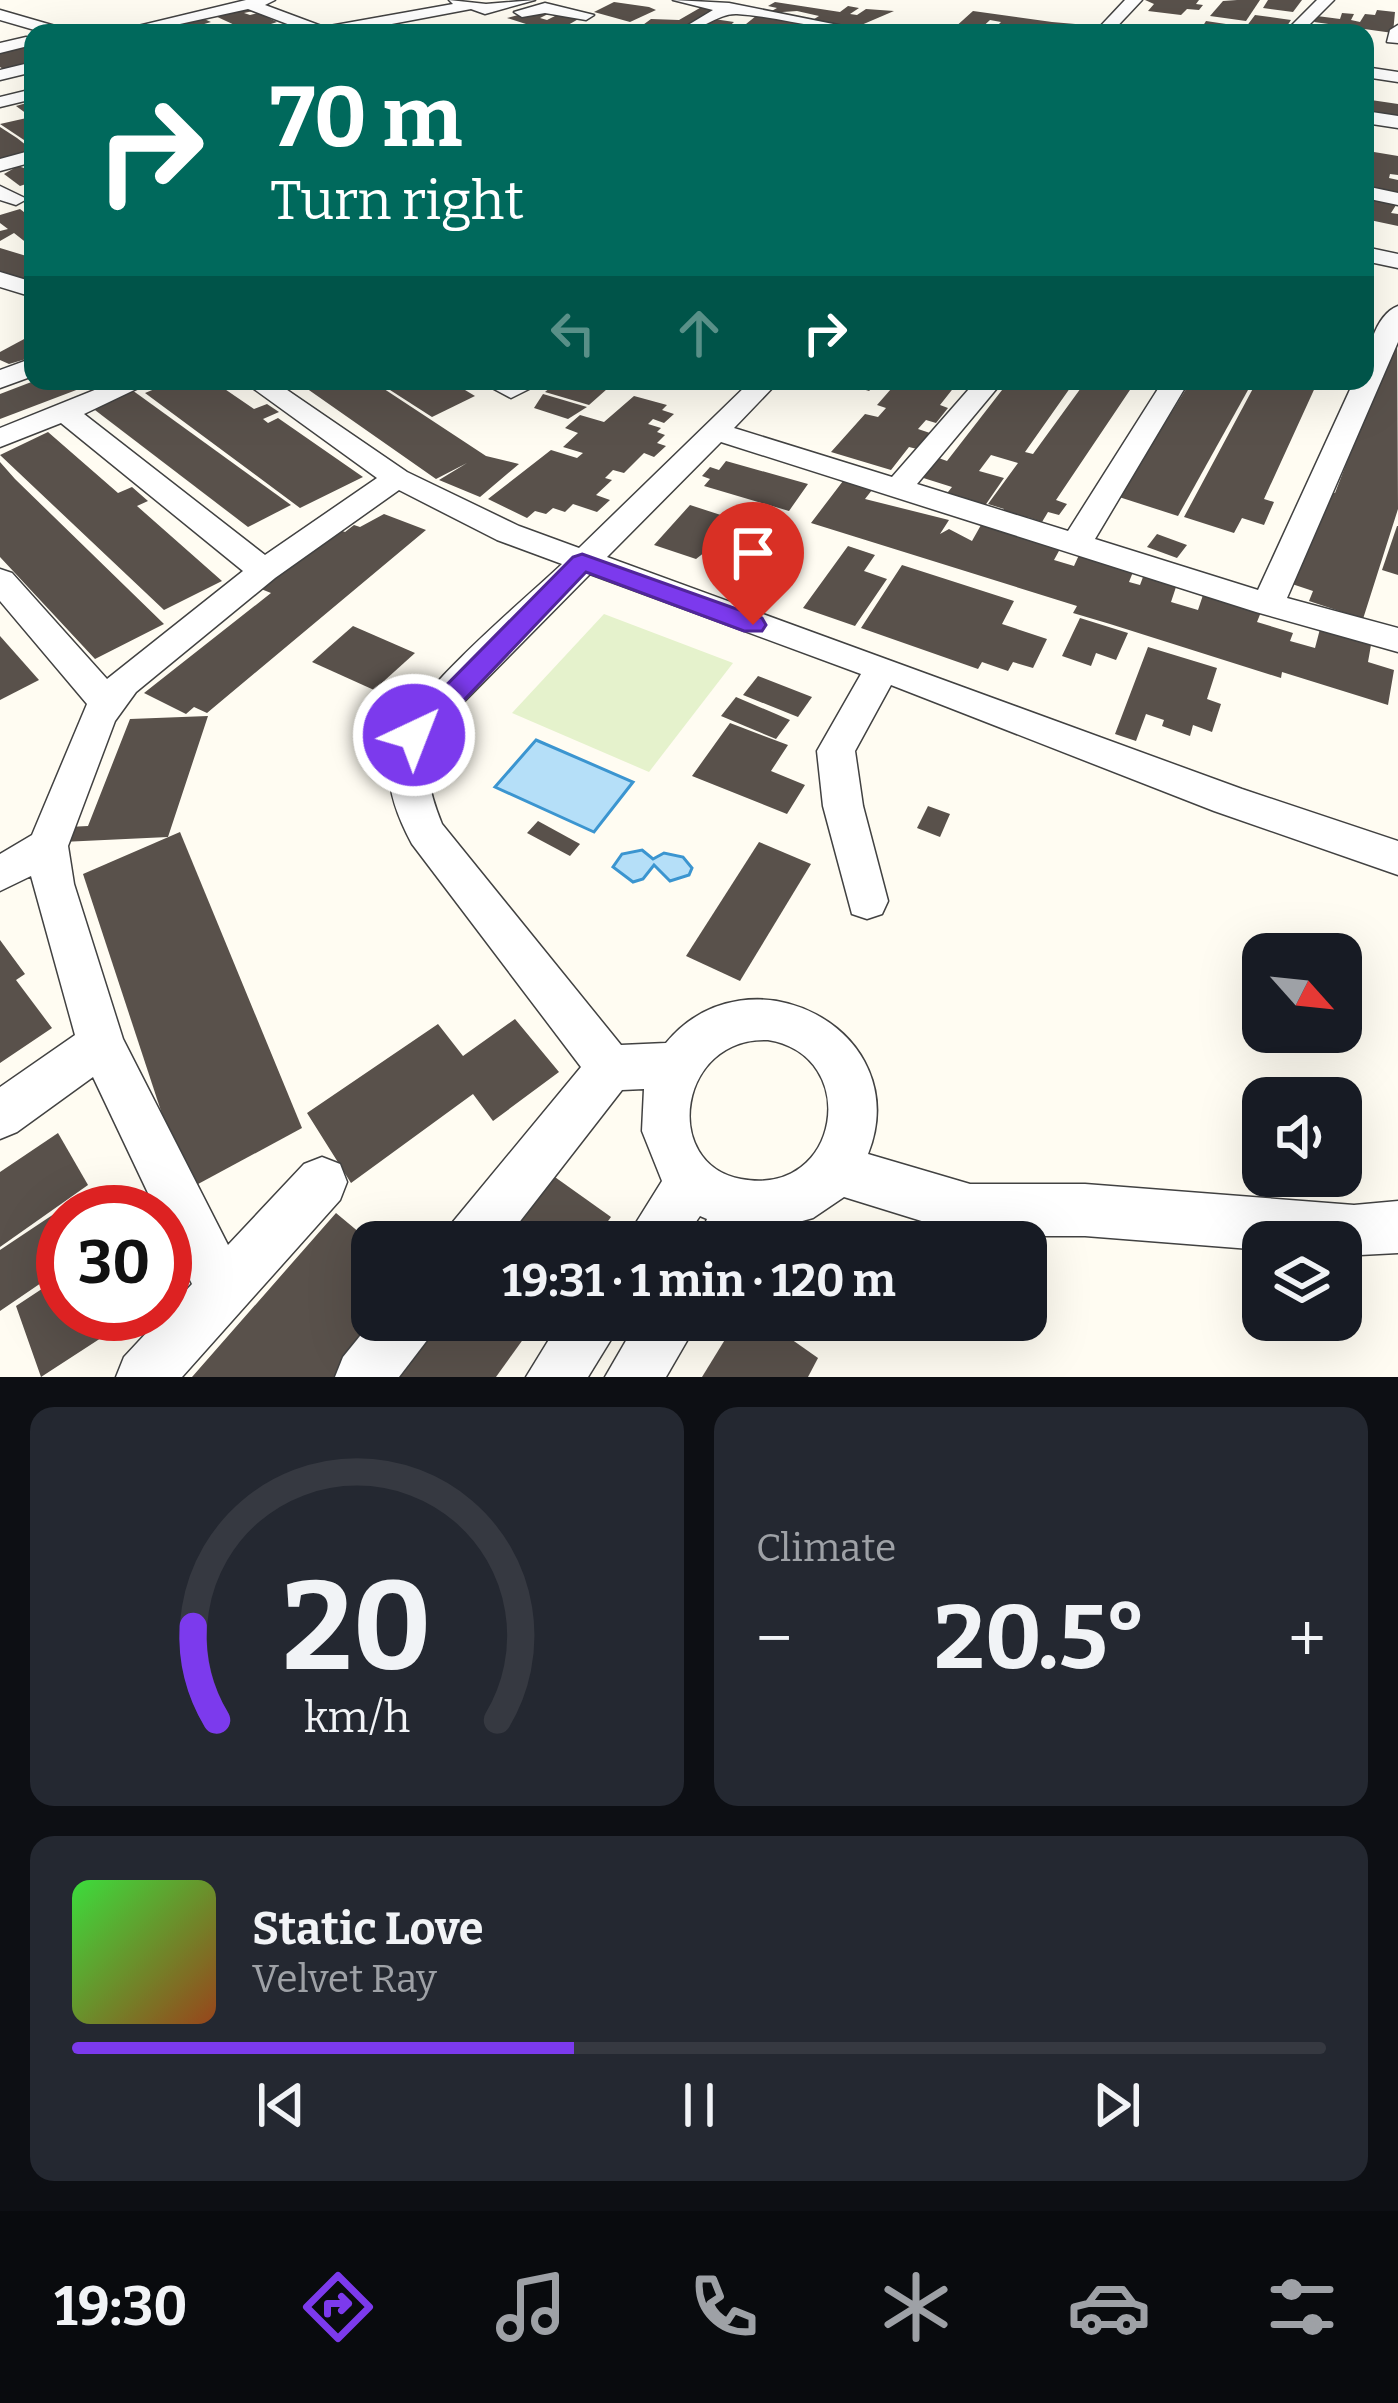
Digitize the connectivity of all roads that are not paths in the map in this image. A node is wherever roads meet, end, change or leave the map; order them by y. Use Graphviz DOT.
graph roads {
  1 [pos="267,0"];
  2 [pos="681,0"];
  3 [pos="776,0"];
  4 [pos="1134,0"];
  5 [pos="1326,0"];
  6 [pos="32,3"];
  7 [pos="464,3"];
  8 [pos="249,4"];
  9 [pos="525,6"];
  10 [pos="728,8"];
  11 [pos="0,12"];
  12 [pos="755,13"];
  13 [pos="163,22"];
  14 [pos="36,24"];
  15 [pos="302,24"];
  16 [pos="362,24"];
  17 [pos="579,24"];
  18 [pos="699,24"];
  19 [pos="737,24"];
  20 [pos="817,24"];
  21 [pos="1111,24"];
  22 [pos="1301,24"];
  23 [pos="1398,313"];
  24 [pos="1374,367"];
  25 [pos="118,390"];
  26 [pos="269,390"];
  27 [pos="757,390"];
  28 [pos="982,390"];
  29 [pos="1170,390"];
  30 [pos="1364,390"];
  31 [pos="65,412"];
  32 [pos="717,432"];
  33 [pos="0,438"];
  34 [pos="397,478"];
  35 [pos="898,489"];
  36 [pos="1076,544"];
  37 [pos="582,562"];
  38 [pos="264,571"];
  39 [pos="0,580"];
  40 [pos="1268,604"];
  41 [pos="1398,640"];
  42 [pos="881,671"];
  43 [pos="106,702"];
  44 [pos="48,846"];
  45 [pos="1398,858"];
  46 [pos="0,874"];
  47 [pos="867,901"];
  48 [pos="101,1044"];
  49 [pos="675,1065"];
  50 [pos="610,1068"];
  51 [pos="0,1115"];
  52 [pos="837,1170"];
  53 [pos="694,1180"];
  54 [pos="322,1182"];
  55 [pos="488,1221"];
  56 [pos="665,1221"];
  57 [pos="733,1221"];
  58 [pos="742,1221"];
  59 [pos="1398,1227"];
  60 [pos="223,1291"];
  61 [pos="392,1341"];
  62 [pos="580,1341"];
  63 [pos="657,1341"];
  64 [pos="144,1377"];
  65 [pos="363,1377"];
  66 [pos="554,1377"];
  67 [pos="633,1377"];
  1 -- 8 [label="street"];
  2 -- 10 [label="street"];
  3 -- 12 [label="street"];
  4 -- 21 [label="street"];
  5 -- 22 [label="street"];
  6 -- 11 [label="street"];
  7 -- 9 [label="street"];
  7 -- 16 [label="street"];
  8 -- 13 [label="street"];
  8 -- 15 [label="street"];
  9 -- 17 [label="street"];
  10 -- 12 [label="street"];
  10 -- 18 [label="street"];
  11 -- 14 [label="street"];
  12 -- 19 [label="street"];
  12 -- 20 [label="street"];
  23 -- 24 [label="street"];
  25 -- 31 [label="street"];
  26 -- 34 [label="street"];
  27 -- 32 [label="street"];
  28 -- 35 [label="street"];
  29 -- 36 [label="street"];
  30 -- 40 [label="street"];
  31 -- 33 [label="street"];
  31 -- 38 [label="street"];
  32 -- 35 [label="street"];
  32 -- 37 [label="street"];
  34 -- 37 [label="street"];
  34 -- 38 [label="street"];
  35 -- 36 [label="street"];
  36 -- 40 [label="street"];
  37 -- 42 [label="street"];
  37 -- 50 [label="street"];
  38 -- 43 [label="street"];
  39 -- 43 [label="street"];
  40 -- 41 [label="street"];
  42 -- 45 [label="street"];
  42 -- 47 [label="street"];
  43 -- 44 [label="street"];
  44 -- 46 [label="street"];
  44 -- 48 [label="street"];
  48 -- 51 [label="street"];
  48 -- 60 [label="street"];
  49 -- 50 [label="street"];
  49 -- 52 [label="street"];
  49 -- 53 [label="street"];
  50 -- 55 [label="street"];
  52 -- 58 [label="street"];
  52 -- 59 [label="street"];
  53 -- 56 [label="street"];
  53 -- 57 [label="street"];
  54 -- 60 [label="street"];
  60 -- 64 [label="street"];
  61 -- 65 [label="street"];
  62 -- 66 [label="street"];
  63 -- 67 [label="street"];
}
